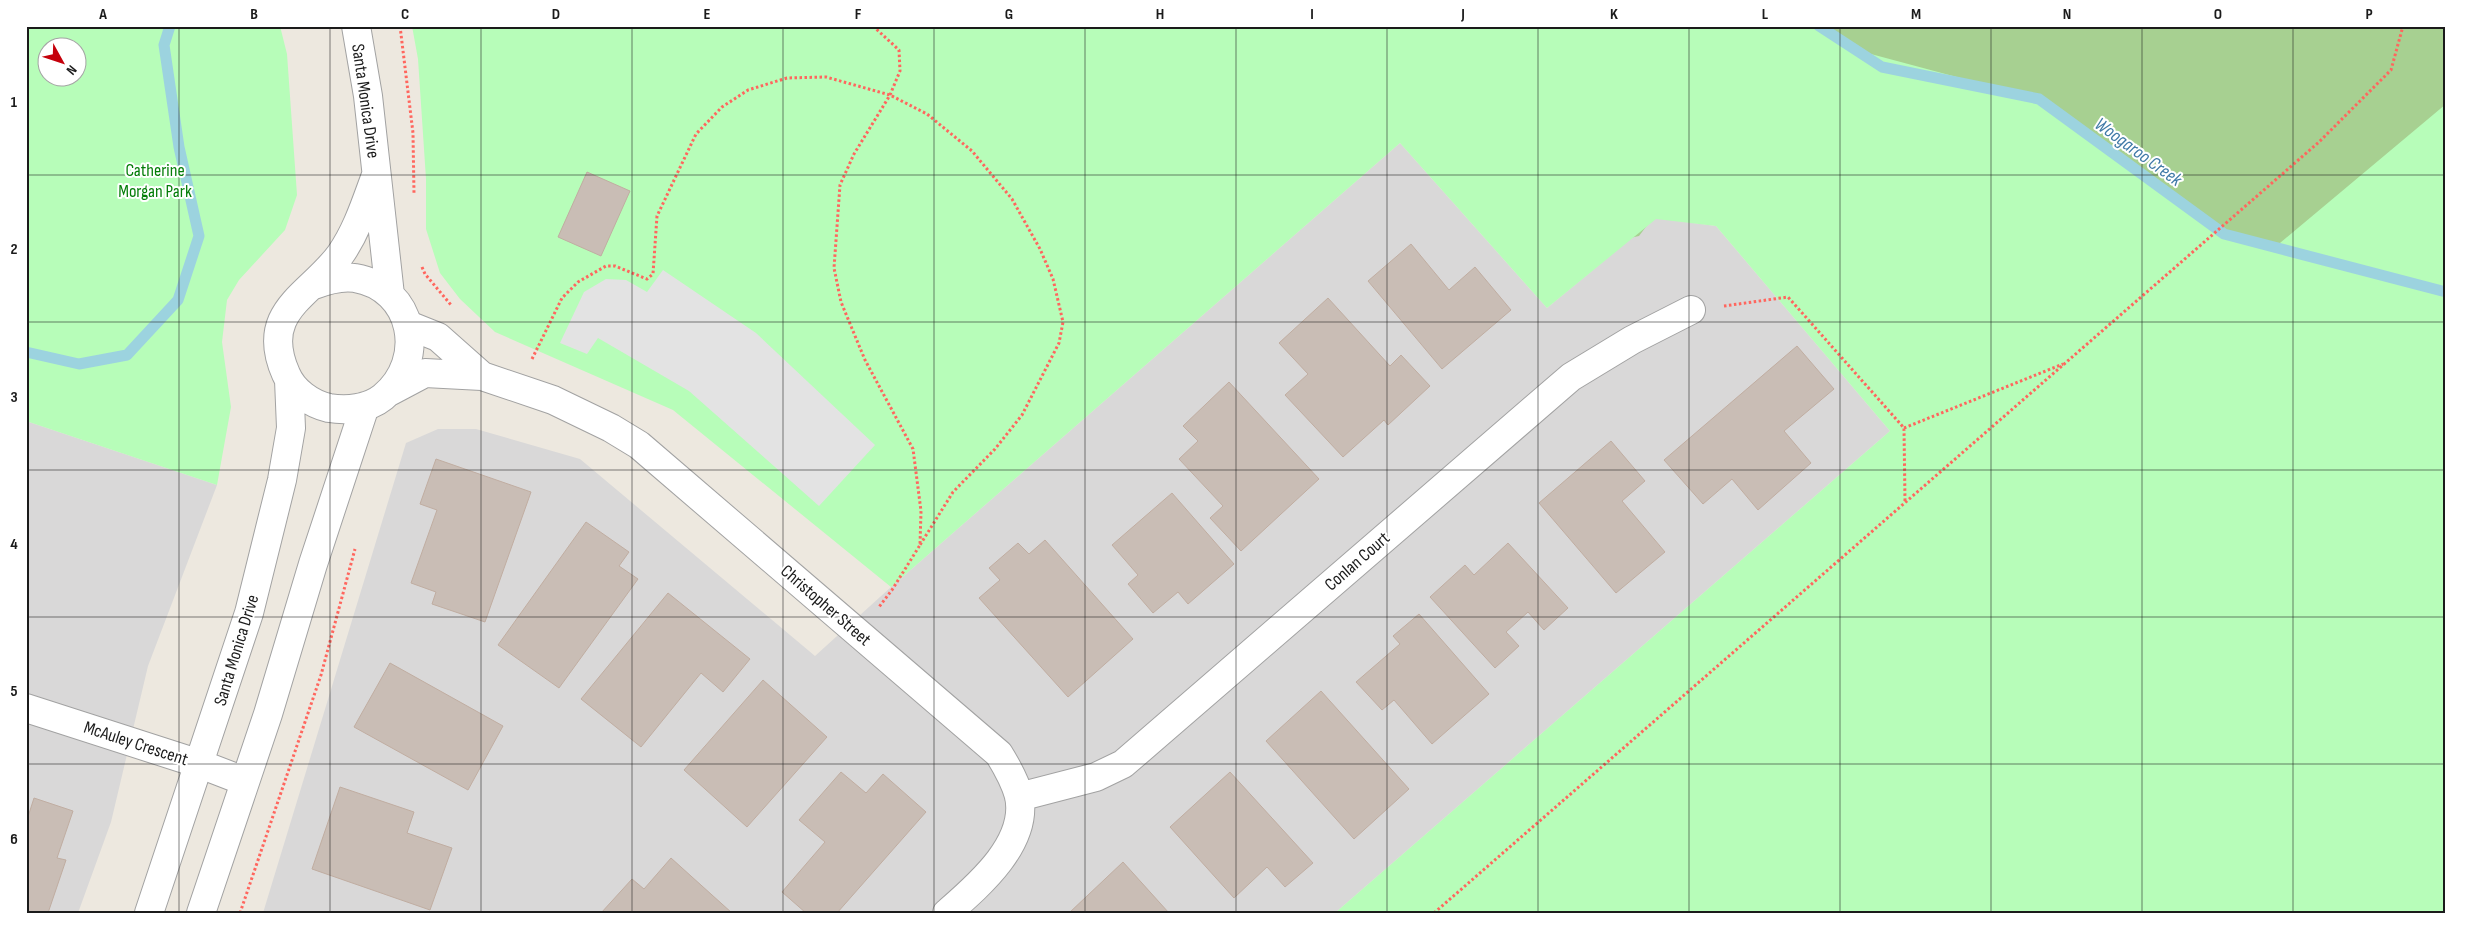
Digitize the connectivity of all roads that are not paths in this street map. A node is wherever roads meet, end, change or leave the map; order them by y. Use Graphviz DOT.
graph roads {
  1 [pos="356,26"];
  2 [pos="376,175"];
  3 [pos="314,284"];
  4 [pos="390,295"];
  5 [pos="1691,310"];
  6 [pos="408,325"];
  7 [pos="482,376"];
  8 [pos="289,380"];
  9 [pos="390,390"];
  10 [pos="365,406"];
  11 [pos="26,708"];
  12 [pos="200,764"];
  13 [pos="244,781"];
  14 [pos="1019,796"];
  15 [pos="149,913"];
  16 [pos="201,913"];
  17 [pos="947,913"];
  1 -- 2 [label="street, Santa Monica Drive"];
  2 -- 3 [label="street, Santa Monica Drive"];
  2 -- 4 [label="street, Santa Monica Drive"];
  3 -- 4 [label="street, Santa Monica Drive"];
  3 -- 8 [label="street, Santa Monica Drive"];
  4 -- 6 [label="street, Santa Monica Drive"];
  5 -- 14 [label="street, Conlan Court"];
  6 -- 7 [label="street, Christopher Street"];
  6 -- 9 [label="street, Santa Monica Drive"];
  7 -- 9 [label="street, Christopher Street"];
  7 -- 14 [label="street, Christopher Street"];
  8 -- 10 [label="street, Santa Monica Drive"];
  8 -- 12 [label="street, Santa Monica Drive"];
  9 -- 10 [label="street, Santa Monica Drive"];
  10 -- 13 [label="street"];
  11 -- 12 [label="street, McAuley Crescent"];
  12 -- 13 [label="street, McAuley Crescent"];
  12 -- 15 [label="street, Santa Monica Drive"];
  13 -- 16 [label="street"];
  14 -- 17 [label="street, Christopher Street"];
}
